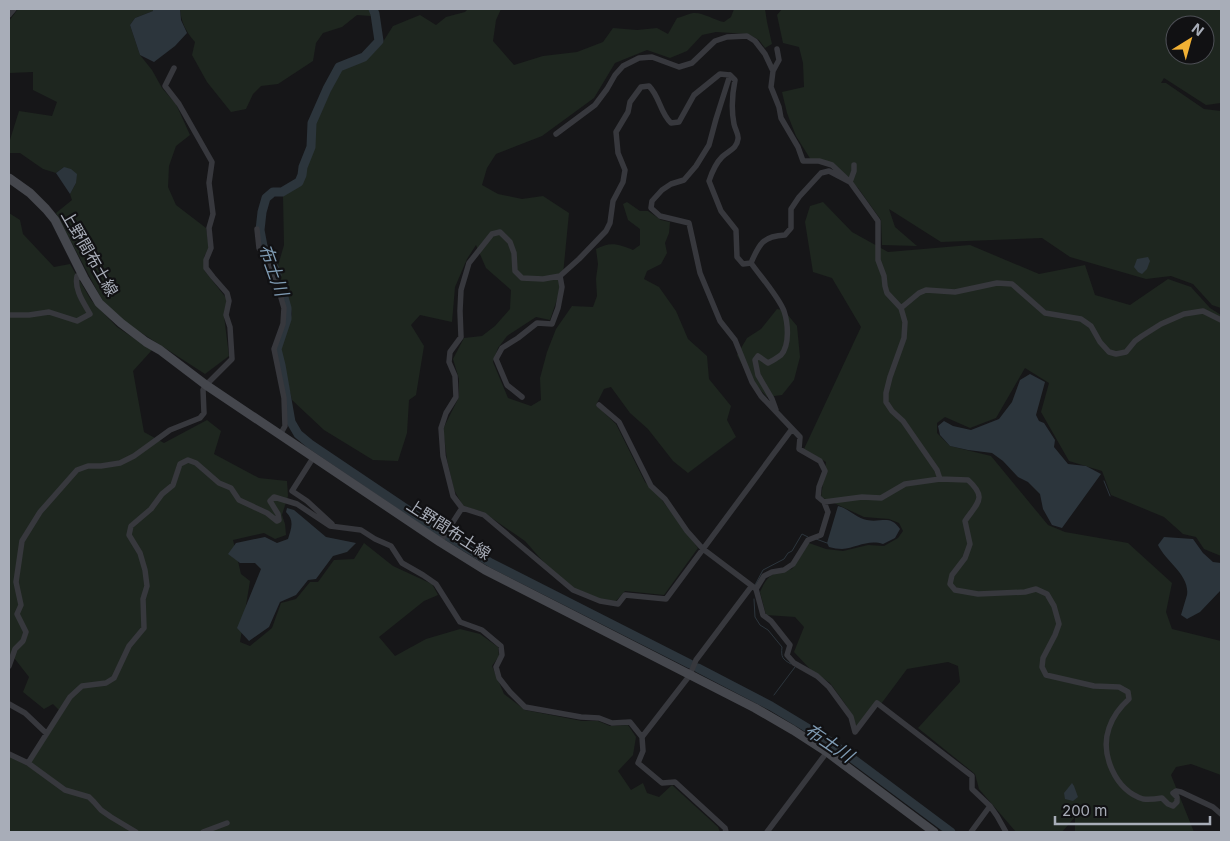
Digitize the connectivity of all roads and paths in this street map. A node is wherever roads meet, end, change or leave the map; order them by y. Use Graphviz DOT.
graph roads {
  1 [pos="14,9"];
  2 [pos="9,15"];
  3 [pos="777,49"];
  4 [pos="174,68"];
  5 [pos="774,71"];
  6 [pos="730,75"];
  7 [pos="556,134"];
  8 [pos="854,165"];
  9 [pos="9,178"];
  10 [pos="850,182"];
  11 [pos="257,229"];
  12 [pos="751,263"];
  13 [pos="560,276"];
  14 [pos="84,278"];
  15 [pos="901,308"];
  16 [pos="9,315"];
  17 [pos="1221,320"];
  18 [pos="206,385"];
  19 [pos="522,397"];
  20 [pos="599,405"];
  21 [pos="776,412"];
  22 [pos="792,429"];
  23 [pos="280,435"];
  24 [pos="313,458"];
  25 [pos="940,479"];
  26 [pos="824,502"];
  27 [pos="462,508"];
  28 [pos="339,527"];
  29 [pos="440,542"];
  30 [pos="703,549"];
  31 [pos="754,588"];
  32 [pos="9,666"];
  33 [pos="690,675"];
  34 [pos="9,704"];
  35 [pos="46,733"];
  36 [pos="642,737"];
  37 [pos="827,752"];
  38 [pos="9,754"];
  39 [pos="28,763"];
  40 [pos="990,806"];
  41 [pos="1221,814"];
  42 [pos="227,823"];
  43 [pos="136,832"];
  44 [pos="203,832"];
  45 [pos="726,832"];
  46 [pos="766,832"];
  47 [pos="934,832"];
  48 [pos="971,832"];
  49 [pos="1006,832"];
  1 -- 2 [label="street"];
  3 -- 5 [label="street"];
  4 -- 18 [label="street"];
  5 -- 7 [label="street"];
  5 -- 10 [label="street"];
  6 -- 12 [label="street"];
  6 -- 13 [label="street"];
  6 -- 21 [label="street"];
  8 -- 10 [label="street"];
  9 -- 14 [label="main road, 上野間布土線"];
  10 -- 12 [label="street"];
  10 -- 15 [label="street"];
  11 -- 23 [label="street"];
  12 -- 21 [label="street"];
  13 -- 19 [label="street"];
  13 -- 27 [label="street"];
  14 -- 16 [label="street"];
  14 -- 18 [label="main road, 上野間布土線"];
  15 -- 17 [label="street"];
  15 -- 25 [label="street"];
  18 -- 23 [label="main road, 上野間布土線"];
  18 -- 32 [label="street"];
  20 -- 30 [label="street"];
  21 -- 22 [label="street"];
  22 -- 26 [label="street"];
  22 -- 30 [label="street"];
  23 -- 24 [label="main road, 上野間布土線"];
  24 -- 28 [label="street"];
  24 -- 29 [label="main road, 上野間布土線"];
  25 -- 26 [label="street"];
  25 -- 41 [label="street"];
  26 -- 31 [label="street"];
  27 -- 29 [label="street"];
  27 -- 30 [label="street"];
  28 -- 35 [label="street"];
  28 -- 36 [label="street"];
  29 -- 33 [label="main road, 上野間布土線"];
  30 -- 31 [label="street"];
  31 -- 33 [label="street"];
  31 -- 40 [label="street"];
  33 -- 36 [label="street"];
  33 -- 37 [label="main road, 上野間布土線"];
  34 -- 35 [label="street"];
  35 -- 39 [label="street"];
  36 -- 45 [label="street"];
  37 -- 46 [label="street"];
  37 -- 47 [label="main road, 上野間布土線"];
  38 -- 39 [label="street"];
  39 -- 43 [label="street"];
  40 -- 48 [label="street"];
  40 -- 49 [label="street"];
  42 -- 44 [label="street"];
}
